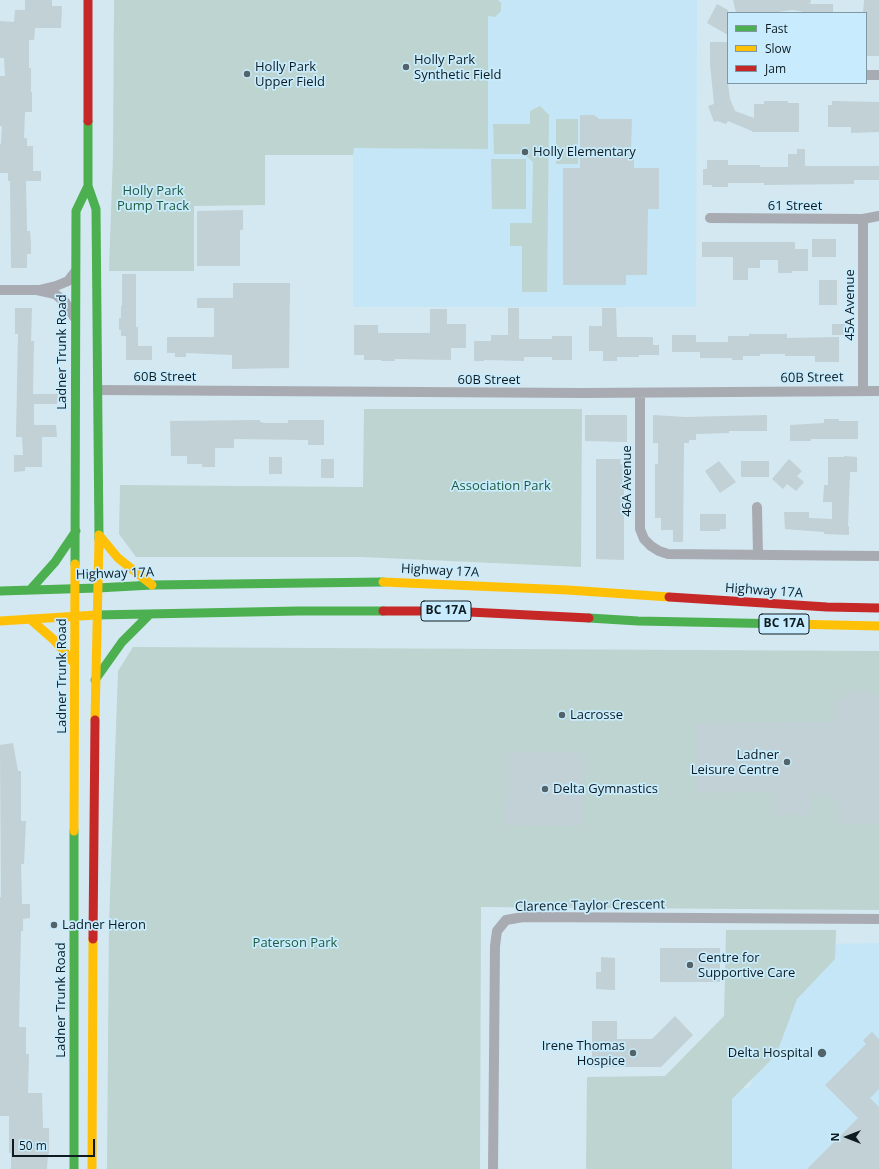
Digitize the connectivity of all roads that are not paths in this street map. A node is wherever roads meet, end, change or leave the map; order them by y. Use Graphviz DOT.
graph roads {
  1 [pos="88,0"];
  2 [pos="867,75"];
  3 [pos="879,75"];
  4 [pos="88,186"];
  5 [pos="879,216"];
  6 [pos="710,218"];
  7 [pos="863,219"];
  8 [pos="75,272"];
  9 [pos="0,290"];
  10 [pos="37,290"];
  11 [pos="75,318"];
  12 [pos="98,390"];
  13 [pos="863,391"];
  14 [pos="879,391"];
  15 [pos="640,393"];
  16 [pos="757,507"];
  17 [pos="76,531"];
  18 [pos="99,535"];
  19 [pos="758,555"];
  20 [pos="879,556"];
  21 [pos="152,585"];
  22 [pos="75,588"];
  23 [pos="97,588"];
  24 [pos="30,590"];
  25 [pos="0,591"];
  26 [pos="879,608"];
  27 [pos="150,614"];
  28 [pos="75,616"];
  29 [pos="96,616"];
  30 [pos="30,619"];
  31 [pos="0,621"];
  32 [pos="879,626"];
  33 [pos="74,663"];
  34 [pos="95,680"];
  35 [pos="879,919"];
  36 [pos="74,1169"];
  37 [pos="92,1169"];
  38 [pos="493,1169"];
  1 -- 4 [label="main road, Ladner Trunk Road"];
  2 -- 3 [label="street"];
  4 -- 8 [label="main road, Ladner Trunk Road"];
  4 -- 12 [label="main road, Ladner Trunk Road"];
  5 -- 7 [label="street, 61 Street"];
  6 -- 7 [label="street, 61 Street"];
  7 -- 13 [label="street, 45A Avenue"];
  8 -- 10 [label="street"];
  8 -- 11 [label="main road, Ladner Trunk Road"];
  9 -- 10 [label="street"];
  10 -- 11 [label="street"];
  11 -- 17 [label="main road, Ladner Trunk Road"];
  12 -- 15 [label="street, 60B Street"];
  12 -- 18 [label="main road, Ladner Trunk Road"];
  13 -- 14 [label="street, 60B Street"];
  13 -- 15 [label="street, 60B Street"];
  15 -- 19 [label="street, 46A Avenue"];
  16 -- 19 [label="street"];
  17 -- 22 [label="main road, Ladner Trunk Road"];
  17 -- 24 [label="main road"];
  18 -- 21 [label="main road"];
  18 -- 23 [label="main road, Ladner Trunk Road"];
  19 -- 20 [label="street"];
  21 -- 23 [label="main road, Highway 17A / BC 17A"];
  21 -- 26 [label="main road, Highway 17A / BC 17A"];
  22 -- 23 [label="main road, Highway 17A / BC 17A"];
  22 -- 24 [label="main road, Highway 17A / BC 17A"];
  22 -- 28 [label="main road, Ladner Trunk Road"];
  23 -- 29 [label="main road, Ladner Trunk Road"];
  24 -- 25 [label="main road, Highway 17A / BC 17A"];
  27 -- 29 [label="main road, BC 17A"];
  27 -- 32 [label="main road, BC 17A"];
  27 -- 34 [label="main road"];
  28 -- 29 [label="main road, BC 17A"];
  28 -- 30 [label="main road, BC 17A"];
  28 -- 33 [label="main road, Ladner Trunk Road"];
  29 -- 34 [label="main road, Ladner Trunk Road"];
  30 -- 31 [label="main road, BC 17A"];
  30 -- 33 [label="main road"];
  33 -- 36 [label="main road, Ladner Trunk Road"];
  34 -- 37 [label="main road, Ladner Trunk Road"];
  35 -- 38 [label="street, Clarence Taylor Crescent"];
}
